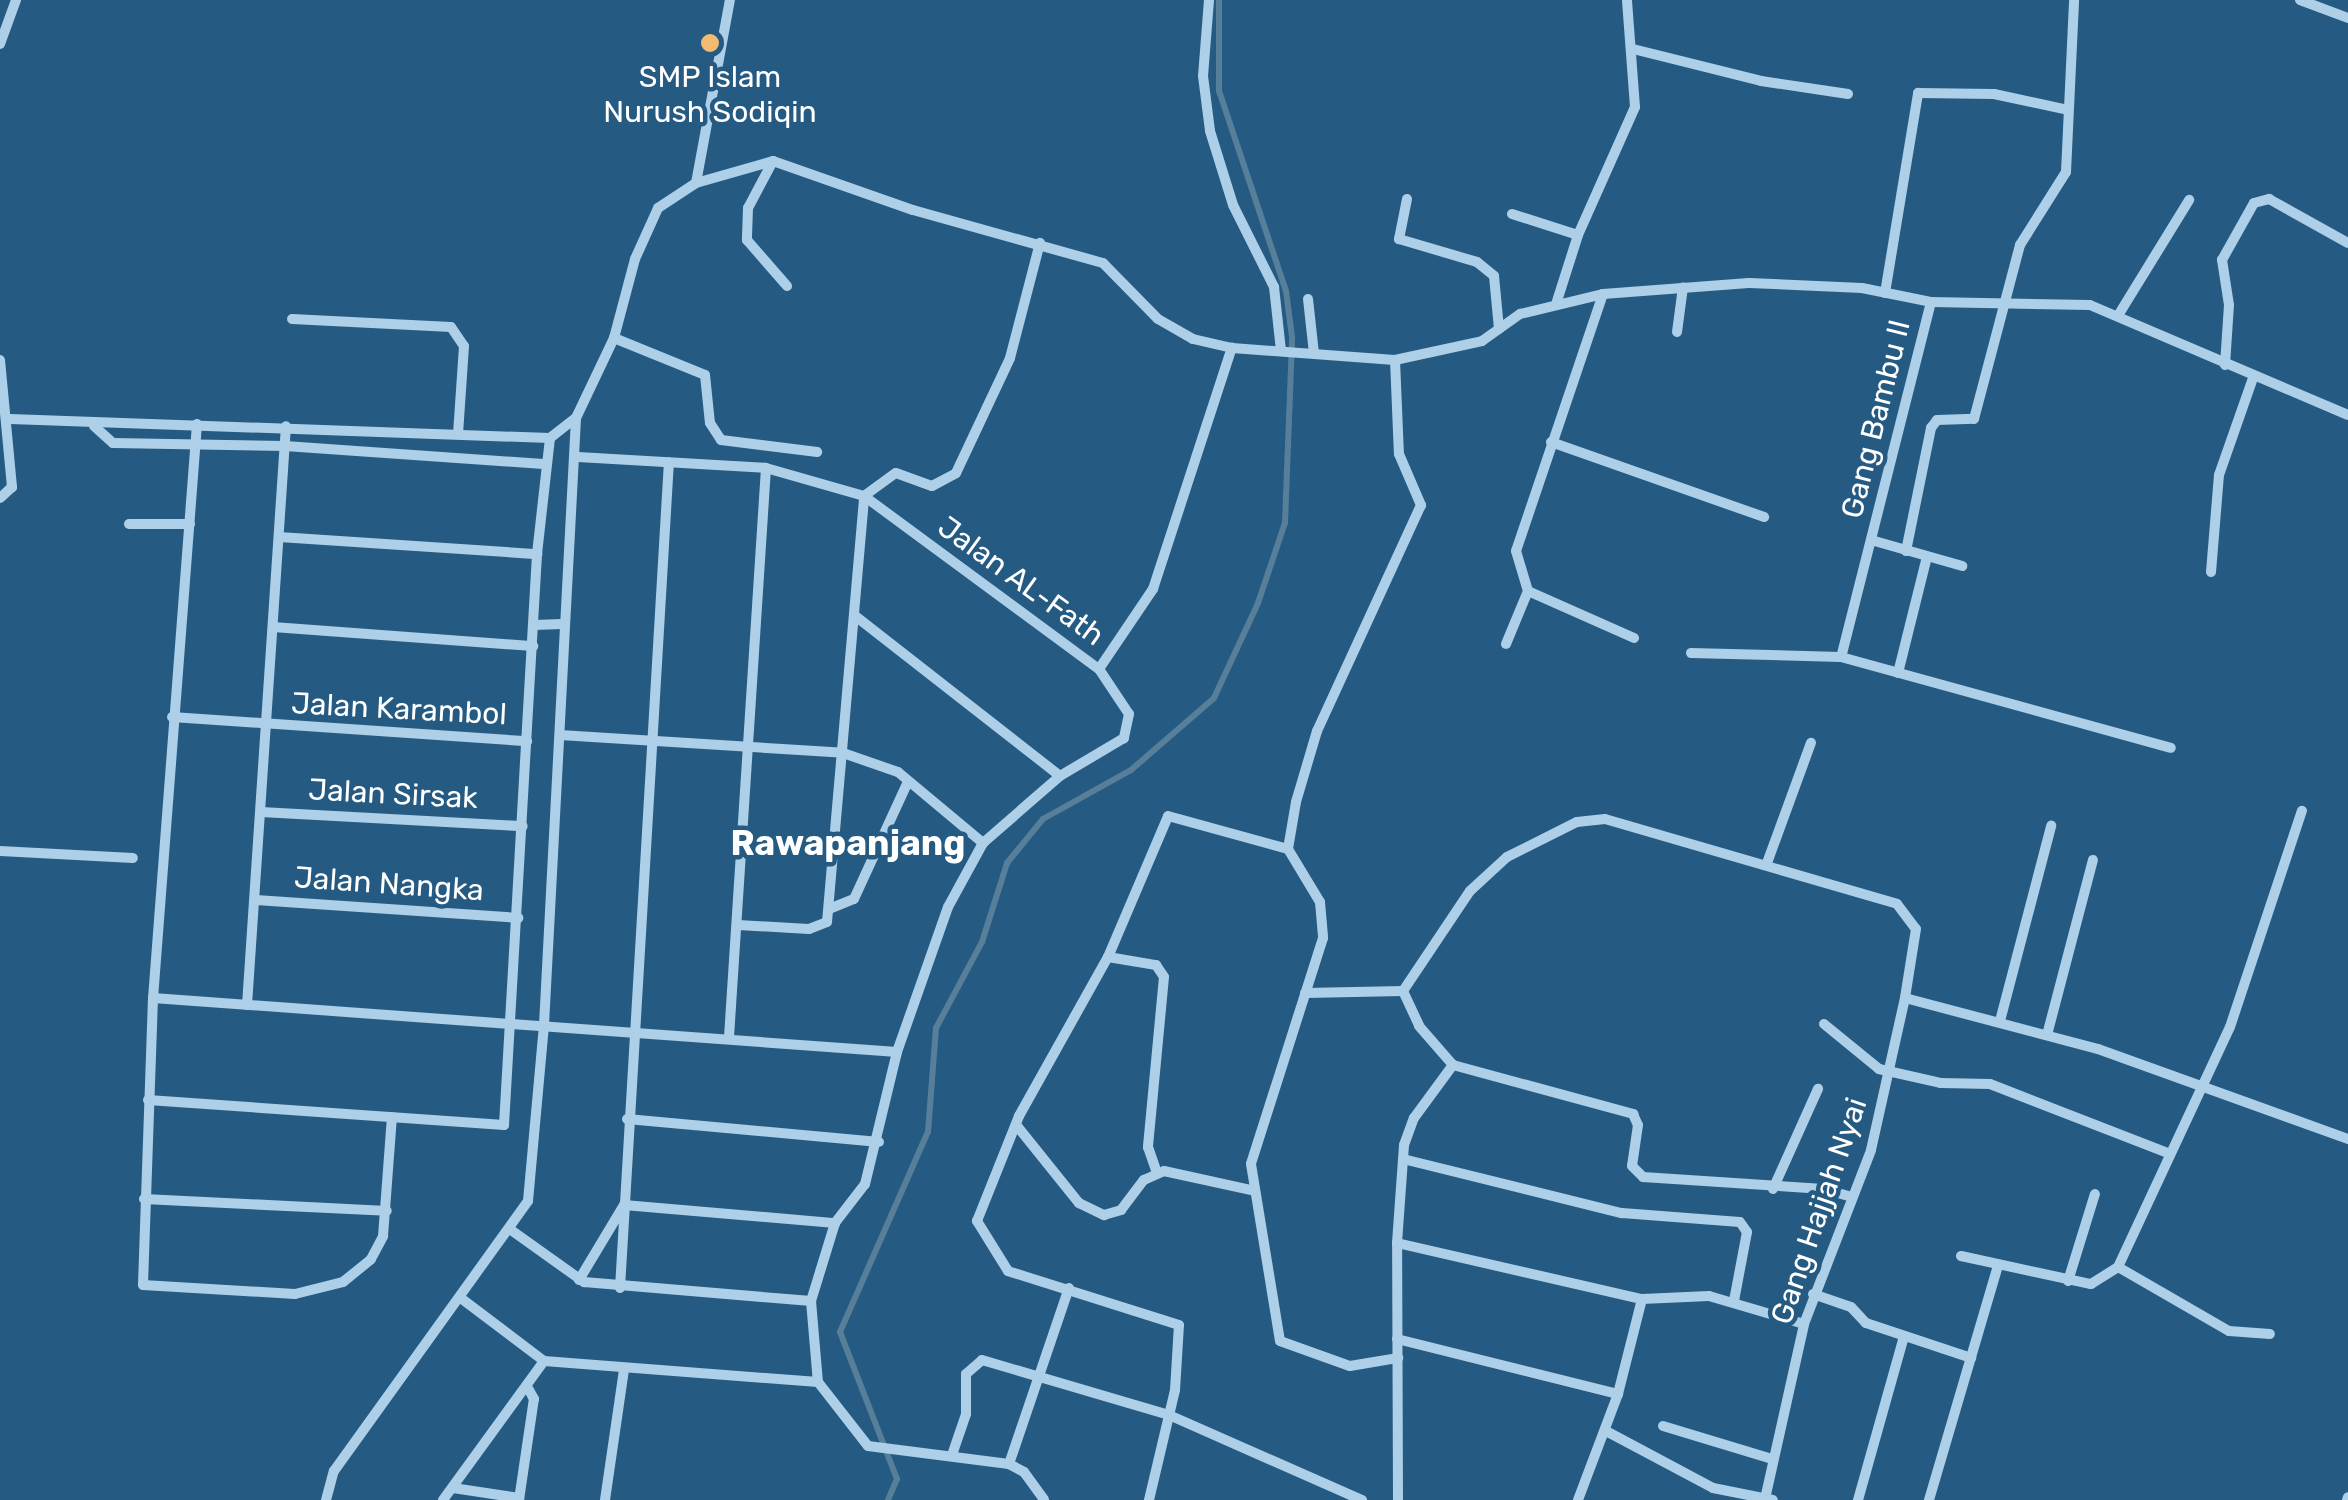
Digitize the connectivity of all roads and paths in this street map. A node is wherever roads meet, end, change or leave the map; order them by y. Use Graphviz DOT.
graph roads {
  1 [pos="16,0"];
  2 [pos="730,0"];
  3 [pos="1209,0"];
  4 [pos="1627,0"];
  5 [pos="2074,0"];
  6 [pos="2300,0"];
  7 [pos="2348,18"];
  8 [pos="0,44"];
  9 [pos="1633,49"];
  10 [pos="1848,94"];
  11 [pos="2064,109"];
  12 [pos="773,161"];
  13 [pos="696,182"];
  14 [pos="1407,198"];
  15 [pos="2189,200"];
  16 [pos="1512,214"];
  17 [pos="1578,235"];
  18 [pos="2348,242"];
  19 [pos="1040,243"];
  20 [pos="787,286"];
  21 [pos="1683,287"];
  22 [pos="1885,293"];
  23 [pos="1602,294"];
  24 [pos="1308,299"];
  25 [pos="2009,300"];
  26 [pos="1558,301"];
  27 [pos="1931,302"];
  28 [pos="2119,314"];
  29 [pos="292,318"];
  30 [pos="1499,329"];
  31 [pos="1677,332"];
  32 [pos="614,338"];
  33 [pos="1232,348"];
  34 [pos="1290,351"];
  35 [pos="1314,353"];
  36 [pos="0,360"];
  37 [pos="1395,360"];
  38 [pos="2224,364"];
  39 [pos="2252,378"];
  40 [pos="2348,415"];
  41 [pos="576,418"];
  42 [pos="10,420"];
  43 [pos="197,424"];
  44 [pos="94,426"];
  45 [pos="286,426"];
  46 [pos="458,433"];
  47 [pos="550,438"];
  48 [pos="1551,442"];
  49 [pos="196,444"];
  50 [pos="285,446"];
  51 [pos="817,452"];
  52 [pos="578,457"];
  53 [pos="668,462"];
  54 [pos="543,464"];
  55 [pos="766,468"];
  56 [pos="864,496"];
  57 [pos="0,498"];
  58 [pos="1764,517"];
  59 [pos="129,524"];
  60 [pos="190,524"];
  61 [pos="279,537"];
  62 [pos="1870,544"];
  63 [pos="1906,551"];
  64 [pos="537,554"];
  65 [pos="1927,556"];
  66 [pos="1962,566"];
  67 [pos="2211,572"];
  68 [pos="1528,591"];
  69 [pos="854,615"];
  70 [pos="562,624"];
  71 [pos="534,625"];
  72 [pos="274,627"];
  73 [pos="1634,638"];
  74 [pos="1506,644"];
  75 [pos="533,646"];
  76 [pos="1692,653"];
  77 [pos="1841,657"];
  78 [pos="1099,670"];
  79 [pos="1898,673"];
  80 [pos="172,718"];
  81 [pos="268,726"];
  82 [pos="560,735"];
  83 [pos="648,741"];
  84 [pos="528,742"];
  85 [pos="1811,743"];
  86 [pos="2171,748"];
  87 [pos="746,749"];
  88 [pos="843,754"];
  89 [pos="1060,776"];
  90 [pos="906,784"];
  91 [pos="2302,811"];
  92 [pos="260,812"];
  93 [pos="523,826"];
  94 [pos="2050,826"];
  95 [pos="983,843"];
  96 [pos="1288,849"];
  97 [pos="0,851"];
  98 [pos="133,858"];
  99 [pos="2093,860"];
  100 [pos="1768,863"];
  101 [pos="256,900"];
  102 [pos="828,909"];
  103 [pos="518,918"];
  104 [pos="738,925"];
  105 [pos="1108,957"];
  106 [pos="1403,991"];
  107 [pos="1305,994"];
  108 [pos="153,998"];
  109 [pos="1905,998"];
  110 [pos="247,1005"];
  111 [pos="2000,1021"];
  112 [pos="518,1023"];
  113 [pos="1824,1024"];
  114 [pos="541,1025"];
  115 [pos="632,1032"];
  116 [pos="2048,1035"];
  117 [pos="729,1038"];
  118 [pos="897,1052"];
  119 [pos="1453,1065"];
  120 [pos="1892,1074"];
  121 [pos="2199,1084"];
  122 [pos="1818,1089"];
  123 [pos="148,1100"];
  124 [pos="392,1117"];
  125 [pos="627,1120"];
  126 [pos="1016,1125"];
  127 [pos="2348,1139"];
  128 [pos="878,1142"];
  129 [pos="2168,1153"];
  130 [pos="1403,1159"];
  131 [pos="1157,1173"];
  132 [pos="1773,1189"];
  133 [pos="1255,1191"];
  134 [pos="2095,1194"];
  135 [pos="1852,1197"];
  136 [pos="144,1199"];
  137 [pos="624,1205"];
  138 [pos="387,1211"];
  139 [pos="836,1223"];
  140 [pos="511,1230"];
  141 [pos="1396,1243"];
  142 [pos="1961,1256"];
  143 [pos="1998,1266"];
  144 [pos="2118,1268"];
  145 [pos="578,1280"];
  146 [pos="2068,1281"];
  147 [pos="620,1288"];
  148 [pos="1069,1288"];
  149 [pos="1813,1294"];
  150 [pos="1642,1299"];
  151 [pos="462,1300"];
  152 [pos="812,1300"];
  153 [pos="1734,1301"];
  154 [pos="1804,1324"];
  155 [pos="2270,1334"];
  156 [pos="1904,1336"];
  157 [pos="1397,1339"];
  158 [pos="1398,1358"];
  159 [pos="1971,1358"];
  160 [pos="544,1361"];
  161 [pos="624,1369"];
  162 [pos="1037,1376"];
  163 [pos="818,1382"];
  164 [pos="528,1388"];
  165 [pos="1618,1394"];
  166 [pos="1169,1415"];
  167 [pos="1663,1426"];
  168 [pos="1606,1431"];
  169 [pos="952,1455"];
  170 [pos="1772,1459"];
  171 [pos="1009,1464"];
  172 [pos="453,1488"];
  173 [pos="519,1499"];
  174 [pos="1765,1499"];
  175 [pos="326,1500"];
  176 [pos="444,1500"];
  177 [pos="605,1500"];
  178 [pos="1044,1500"];
  179 [pos="1149,1500"];
  180 [pos="1362,1500"];
  181 [pos="1398,1500"];
  182 [pos="1578,1500"];
  183 [pos="1773,1500"];
  184 [pos="1858,1500"];
  185 [pos="1929,1500"];
  1 -- 8 [label="street"];
  2 -- 13 [label="street"];
  3 -- 34 [label="street"];
  4 -- 9 [label="street"];
  5 -- 11 [label="street"];
  6 -- 7 [label="street"];
  9 -- 10 [label="street"];
  9 -- 17 [label="street"];
  11 -- 22 [label="street"];
  11 -- 25 [label="street"];
  12 -- 13 [label="street"];
  12 -- 19 [label="street"];
  12 -- 20 [label="street"];
  13 -- 32 [label="street"];
  14 -- 30 [label="street"];
  15 -- 28 [label="street"];
  16 -- 17 [label="street"];
  17 -- 26 [label="street"];
  18 -- 38 [label="street"];
  19 -- 33 [label="street"];
  19 -- 56 [label="street"];
  21 -- 22 [label="street"];
  21 -- 23 [label="street"];
  21 -- 31 [label="street"];
  22 -- 27 [label="street"];
  23 -- 26 [label="street"];
  23 -- 48 [label="street"];
  24 -- 35 [label="street"];
  25 -- 27 [label="street"];
  25 -- 28 [label="street"];
  25 -- 63 [label="street"];
  26 -- 30 [label="street"];
  27 -- 62 [label="street, Gang Bambu II"];
  28 -- 38 [label="street"];
  29 -- 46 [label="street"];
  30 -- 37 [label="street"];
  32 -- 41 [label="street"];
  32 -- 51 [label="street"];
  33 -- 34 [label="street"];
  33 -- 78 [label="street"];
  34 -- 35 [label="street"];
  35 -- 37 [label="street"];
  36 -- 42 [label="street"];
  37 -- 96 [label="street"];
  38 -- 39 [label="street"];
  39 -- 40 [label="street"];
  39 -- 67 [label="street"];
  41 -- 47 [label="street"];
  41 -- 52 [label="street"];
  42 -- 44 [label="street"];
  42 -- 57 [label="street"];
  43 -- 44 [label="street"];
  43 -- 45 [label="street"];
  43 -- 49 [label="street"];
  44 -- 49 [label="street"];
  45 -- 46 [label="street"];
  45 -- 50 [label="street"];
  46 -- 47 [label="street"];
  47 -- 54 [label="street"];
  48 -- 58 [label="street"];
  48 -- 68 [label="street"];
  49 -- 50 [label="street"];
  49 -- 60 [label="street"];
  50 -- 54 [label="street"];
  50 -- 61 [label="street"];
  52 -- 53 [label="street, Jalan AL-Fath"];
  52 -- 70 [label="street"];
  53 -- 55 [label="street, Jalan AL-Fath"];
  53 -- 83 [label="street"];
  54 -- 64 [label="street"];
  55 -- 56 [label="street, Jalan AL-Fath"];
  55 -- 87 [label="street"];
  56 -- 69 [label="street"];
  56 -- 78 [label="street, Jalan AL-Fath"];
  59 -- 60 [label="street"];
  60 -- 80 [label="street"];
  61 -- 64 [label="street"];
  61 -- 72 [label="street"];
  62 -- 63 [label="street"];
  62 -- 77 [label="street, Gang Bambu II"];
  63 -- 65 [label="street"];
  64 -- 71 [label="street"];
  65 -- 66 [label="street"];
  65 -- 79 [label="street"];
  68 -- 73 [label="street"];
  68 -- 74 [label="street"];
  69 -- 88 [label="street"];
  69 -- 89 [label="street"];
  70 -- 71 [label="street"];
  70 -- 82 [label="street"];
  71 -- 75 [label="street"];
  72 -- 75 [label="street"];
  72 -- 81 [label="street"];
  75 -- 84 [label="street"];
  76 -- 77 [label="street"];
  77 -- 79 [label="street"];
  78 -- 89 [label="street, Jalan AL-Fath"];
  79 -- 86 [label="street"];
  80 -- 81 [label="street, Jalan Karambol"];
  80 -- 108 [label="street"];
  81 -- 84 [label="street, Jalan Karambol"];
  81 -- 92 [label="street"];
  82 -- 83 [label="street"];
  82 -- 114 [label="street"];
  83 -- 87 [label="street"];
  83 -- 115 [label="street"];
  84 -- 93 [label="street"];
  85 -- 100 [label="street"];
  87 -- 88 [label="street"];
  87 -- 104 [label="street"];
  88 -- 90 [label="street"];
  88 -- 102 [label="street"];
  89 -- 95 [label="street, Jalan AL-Fath"];
  90 -- 95 [label="street"];
  90 -- 102 [label="street"];
  91 -- 121 [label="street"];
  92 -- 93 [label="street, Jalan Sirsak"];
  92 -- 101 [label="street"];
  93 -- 103 [label="street"];
  94 -- 111 [label="street"];
  95 -- 118 [label="street, Jalan AL-Fath"];
  96 -- 105 [label="street"];
  96 -- 107 [label="street"];
  97 -- 98 [label="street"];
  99 -- 116 [label="street"];
  100 -- 106 [label="street, Gang Hajjah Nyai"];
  100 -- 109 [label="street, Gang Hajjah Nyai"];
  101 -- 103 [label="street, Jalan Nangka"];
  101 -- 110 [label="street"];
  102 -- 104 [label="street"];
  103 -- 112 [label="street"];
  104 -- 117 [label="street"];
  105 -- 126 [label="street"];
  105 -- 131 [label="street"];
  106 -- 107 [label="street"];
  106 -- 119 [label="street"];
  107 -- 133 [label="street"];
  108 -- 110 [label="street"];
  108 -- 123 [label="street"];
  109 -- 111 [label="street"];
  109 -- 120 [label="street, Gang Hajjah Nyai"];
  110 -- 112 [label="street"];
  111 -- 116 [label="street"];
  112 -- 114 [label="street"];
  112 -- 124 [label="street"];
  113 -- 120 [label="street"];
  114 -- 115 [label="street"];
  114 -- 140 [label="street"];
  115 -- 117 [label="street"];
  115 -- 125 [label="street"];
  116 -- 121 [label="street"];
  117 -- 118 [label="street"];
  118 -- 128 [label="street, Jalan AL-Fath"];
  119 -- 130 [label="street"];
  119 -- 132 [label="street"];
  120 -- 129 [label="street"];
  120 -- 135 [label="street, Gang Hajjah Nyai"];
  121 -- 127 [label="street"];
  121 -- 129 [label="street"];
  122 -- 132 [label="street"];
  123 -- 124 [label="street"];
  123 -- 136 [label="street"];
  124 -- 138 [label="street"];
  125 -- 128 [label="street"];
  125 -- 137 [label="street"];
  126 -- 131 [label="street"];
  126 -- 148 [label="street"];
  128 -- 139 [label="street, Jalan AL-Fath"];
  129 -- 144 [label="street"];
  130 -- 141 [label="street"];
  130 -- 153 [label="street"];
  131 -- 133 [label="street"];
  132 -- 135 [label="street"];
  133 -- 158 [label="street"];
  134 -- 146 [label="street"];
  135 -- 149 [label="street, Gang Hajjah Nyai"];
  136 -- 138 [label="street"];
  136 -- 138 [label="street"];
  137 -- 139 [label="street"];
  137 -- 145 [label="street"];
  137 -- 147 [label="street"];
  139 -- 152 [label="street, Jalan AL-Fath"];
  140 -- 145 [label="street"];
  140 -- 151 [label="street"];
  141 -- 150 [label="street"];
  141 -- 157 [label="street"];
  142 -- 143 [label="street"];
  143 -- 146 [label="street"];
  143 -- 159 [label="street"];
  144 -- 146 [label="street"];
  144 -- 155 [label="street"];
  145 -- 147 [label="street"];
  147 -- 152 [label="street"];
  148 -- 162 [label="street"];
  148 -- 166 [label="street"];
  149 -- 154 [label="street, Gang Hajjah Nyai"];
  149 -- 156 [label="street"];
  150 -- 153 [label="street"];
  150 -- 165 [label="street"];
  151 -- 160 [label="street"];
  151 -- 175 [label="street"];
  152 -- 163 [label="street, Jalan AL-Fath"];
  153 -- 154 [label="street"];
  154 -- 170 [label="street, Gang Hajjah Nyai"];
  156 -- 159 [label="street"];
  156 -- 184 [label="street"];
  157 -- 158 [label="street"];
  157 -- 165 [label="street"];
  158 -- 181 [label="street"];
  159 -- 185 [label="street"];
  160 -- 161 [label="street"];
  160 -- 164 [label="street"];
  161 -- 163 [label="street"];
  161 -- 177 [label="street"];
  162 -- 166 [label="street"];
  162 -- 169 [label="street"];
  162 -- 171 [label="street"];
  163 -- 169 [label="street"];
  164 -- 172 [label="street"];
  164 -- 173 [label="street"];
  165 -- 168 [label="street"];
  166 -- 179 [label="street"];
  166 -- 180 [label="street"];
  167 -- 170 [label="street"];
  168 -- 174 [label="street"];
  168 -- 182 [label="street"];
  169 -- 171 [label="street"];
  170 -- 174 [label="street, Gang Hajjah Nyai"];
  171 -- 178 [label="street"];
  172 -- 173 [label="street"];
  172 -- 176 [label="street"];
  174 -- 183 [label="street"];
}
